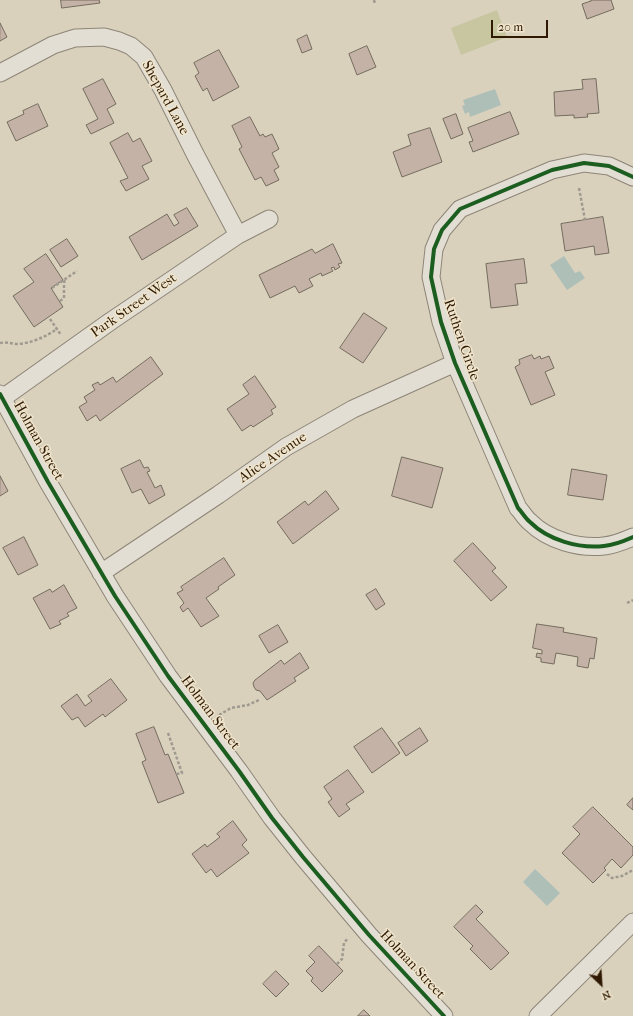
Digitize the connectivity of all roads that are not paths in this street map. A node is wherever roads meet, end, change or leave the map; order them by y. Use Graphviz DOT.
graph roads {
  1 [pos="0,73"];
  2 [pos="633,177"];
  3 [pos="269,219"];
  4 [pos="238,235"];
  5 [pos="455,362"];
  6 [pos="1,398"];
  7 [pos="633,537"];
  8 [pos="101,573"];
  9 [pos="633,922"];
  10 [pos="444,1016"];
  11 [pos="538,1016"];
  1 -- 4 [label="street, Shepard Lane"];
  2 -- 5 [label="street, Ruthen Circle"];
  3 -- 4 [label="street, Park Street West"];
  4 -- 6 [label="street, Park Street West"];
  5 -- 7 [label="street, Ruthen Circle"];
  5 -- 8 [label="street, Alice Avenue"];
  6 -- 8 [label="street, Holman Street"];
  8 -- 10 [label="street, Holman Street"];
  9 -- 11 [label="street"];
}
